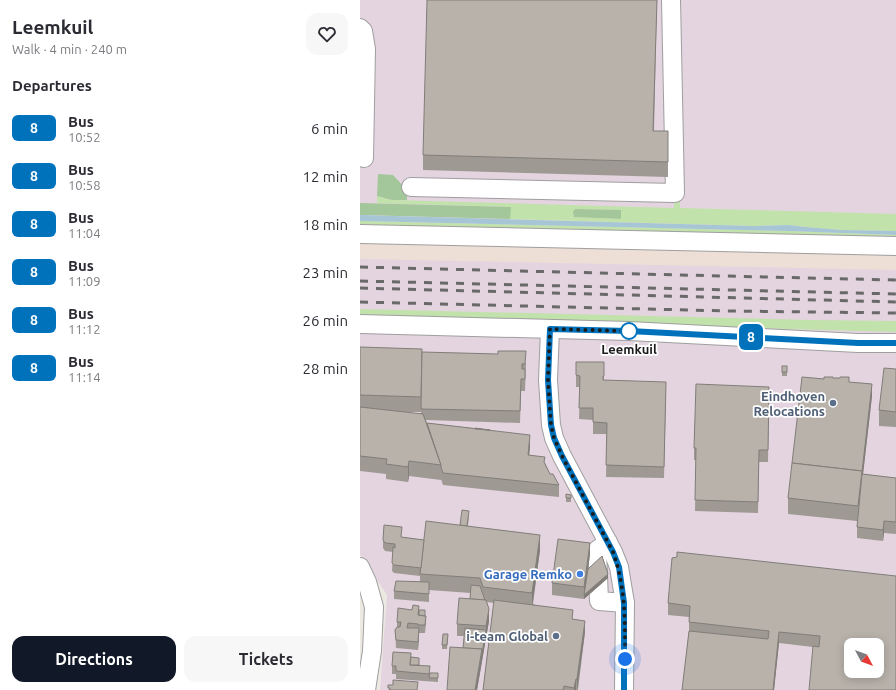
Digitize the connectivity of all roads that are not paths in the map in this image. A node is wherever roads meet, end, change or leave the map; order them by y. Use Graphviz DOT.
graph roads {
  1 [pos="671,0"];
  2 [pos="362,33"];
  3 [pos="364,158"];
  4 [pos="411,187"];
  5 [pos="360,234"];
  6 [pos="896,246"];
  7 [pos="360,324"];
  8 [pos="550,329"];
  9 [pos="896,343"];
  10 [pos="608,542"];
  11 [pos="360,567"];
  12 [pos="624,603"];
  13 [pos="366,690"];
  14 [pos="624,690"];
  1 -- 4 [label="street"];
  2 -- 3 [label="street"];
  5 -- 6 [label="street"];
  7 -- 8 [label="street"];
  8 -- 9 [label="street"];
  8 -- 10 [label="street"];
  10 -- 12 [label="street"];
  10 -- 12 [label="street"];
  11 -- 13 [label="street"];
  12 -- 14 [label="street"];
}
